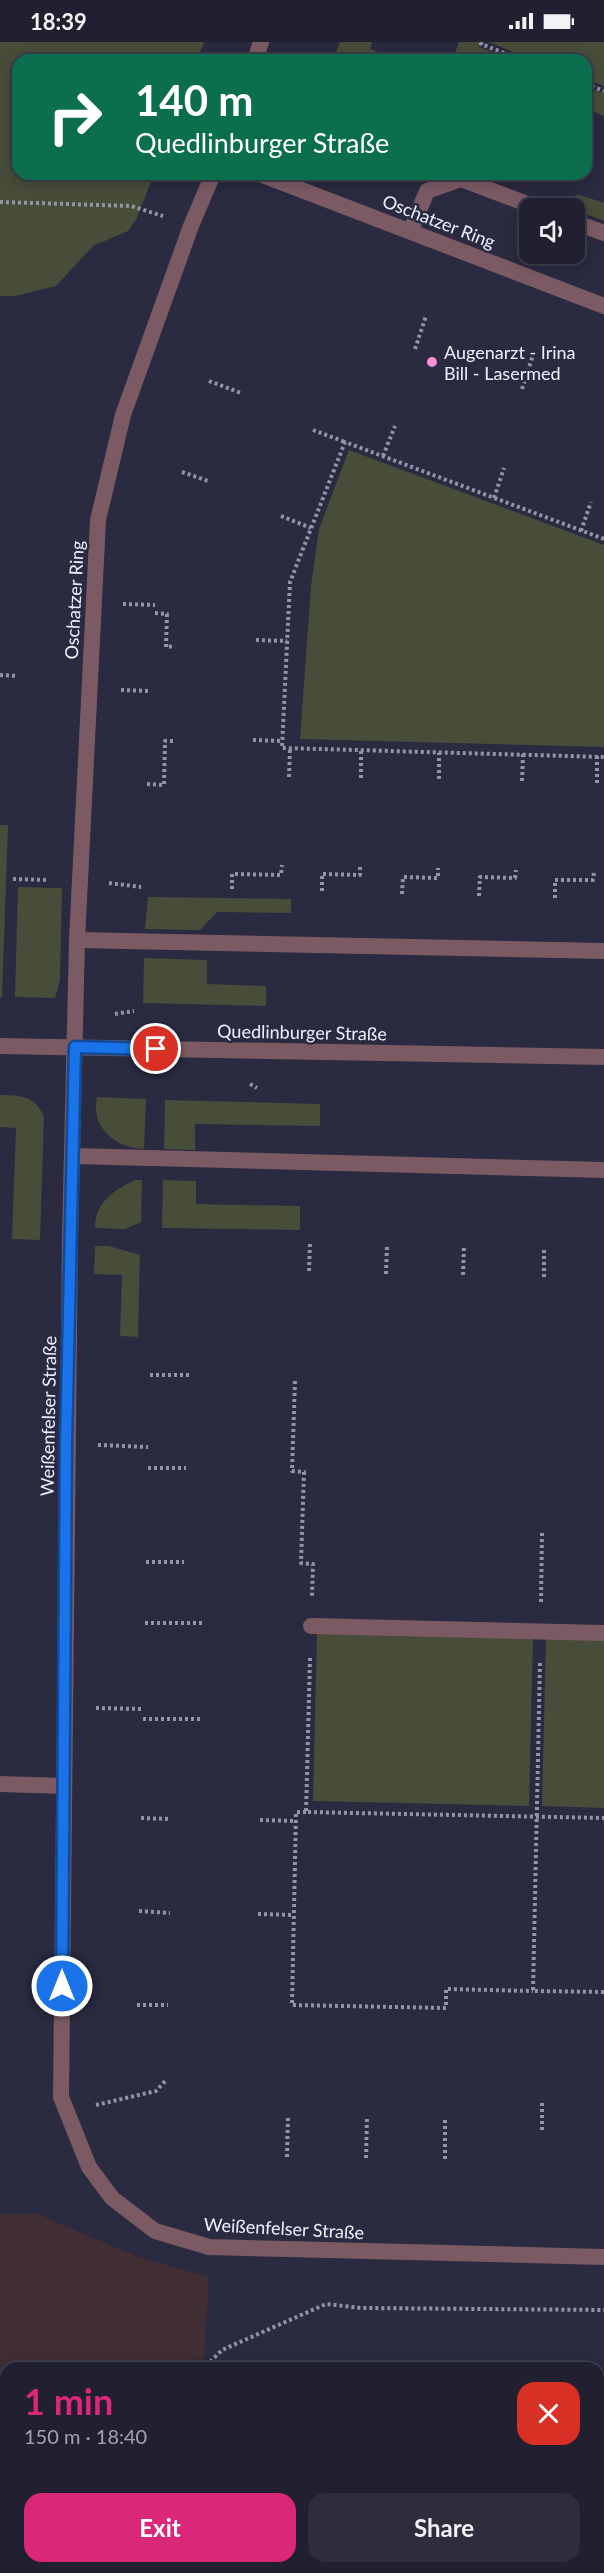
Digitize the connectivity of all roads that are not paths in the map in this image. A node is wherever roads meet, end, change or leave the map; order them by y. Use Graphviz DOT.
graph roads {
  1 [pos="210,180"];
  2 [pos="276,180"];
  3 [pos="458,180"];
  4 [pos="464,180"];
  5 [pos="519,201"];
  6 [pos="585,226"];
  7 [pos="411,230"];
  8 [pos="604,233"];
  9 [pos="604,306"];
  10 [pos="77,940"];
  11 [pos="604,951"];
  12 [pos="0,1046"];
  13 [pos="75,1047"];
  14 [pos="604,1057"];
  15 [pos="72,1156"];
  16 [pos="604,1170"];
  17 [pos="311,1626"];
  18 [pos="604,1633"];
  19 [pos="0,1784"];
  20 [pos="64,1786"];
  21 [pos="604,2257"];
  1 -- 10 [label="street, Oschatzer Ring"];
  2 -- 7 [label="street, Oschatzer Ring"];
  3 -- 7 [label="street"];
  4 -- 5 [label="street"];
  6 -- 8 [label="street"];
  7 -- 9 [label="street, Oschatzer Ring"];
  10 -- 11 [label="street"];
  10 -- 13 [label="street, Oschatzer Ring"];
  12 -- 13 [label="street, Quedlinburger Straße"];
  13 -- 14 [label="street, Quedlinburger Straße"];
  13 -- 15 [label="street, Weißenfelser Straße"];
  15 -- 16 [label="street"];
  15 -- 20 [label="street, Weißenfelser Straße"];
  17 -- 18 [label="street"];
  19 -- 20 [label="street"];
  20 -- 21 [label="street, Weißenfelser Straße"];
}
